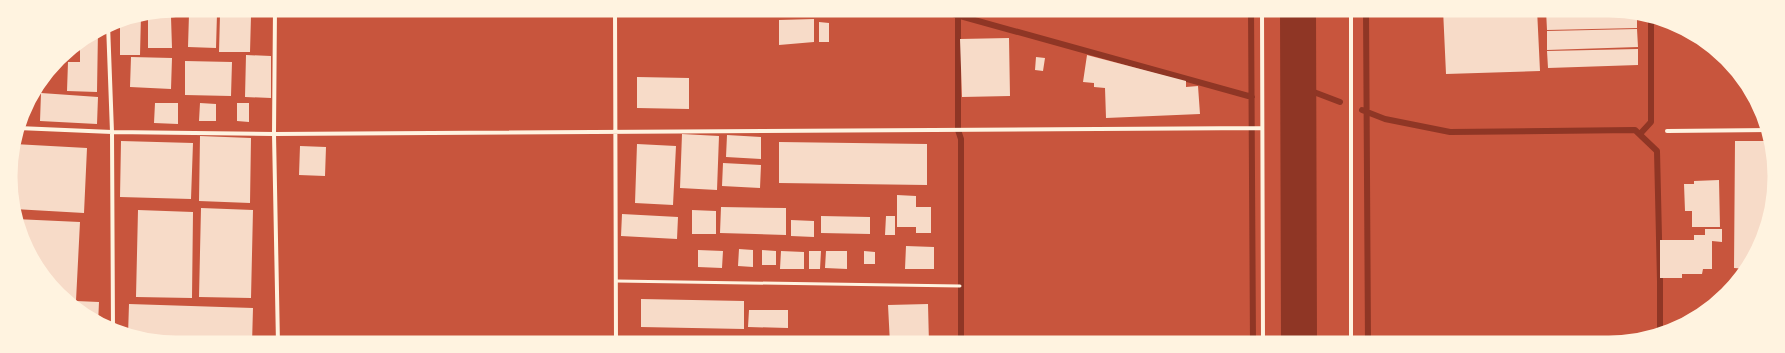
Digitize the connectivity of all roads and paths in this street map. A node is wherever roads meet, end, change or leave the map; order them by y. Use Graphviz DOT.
graph roads {
  1 [pos="275,15"];
  2 [pos="615,15"];
  3 [pos="1262,15"];
  4 [pos="1351,15"];
  5 [pos="108,30"];
  6 [pos="23,128"];
  7 [pos="1262,128"];
  8 [pos="1763,130"];
  9 [pos="1667,131"];
  10 [pos="112,132"];
  11 [pos="616,132"];
  12 [pos="274,134"];
  13 [pos="616,281"];
  14 [pos="960,286"];
  15 [pos="113,325"];
  16 [pos="278,338"];
  17 [pos="616,338"];
  18 [pos="1263,338"];
  19 [pos="1351,338"];
  1 -- 12 [label="street"];
  2 -- 11 [label="street"];
  3 -- 7 [label="street"];
  4 -- 19 [label="street"];
  5 -- 10 [label="street"];
  6 -- 10 [label="street"];
  7 -- 11 [label="street"];
  7 -- 18 [label="street"];
  8 -- 9 [label="street"];
  10 -- 12 [label="street"];
  10 -- 15 [label="street"];
  11 -- 12 [label="street"];
  11 -- 13 [label="street"];
  12 -- 16 [label="street"];
  13 -- 14 [label="lane"];
  13 -- 17 [label="street"];
}
